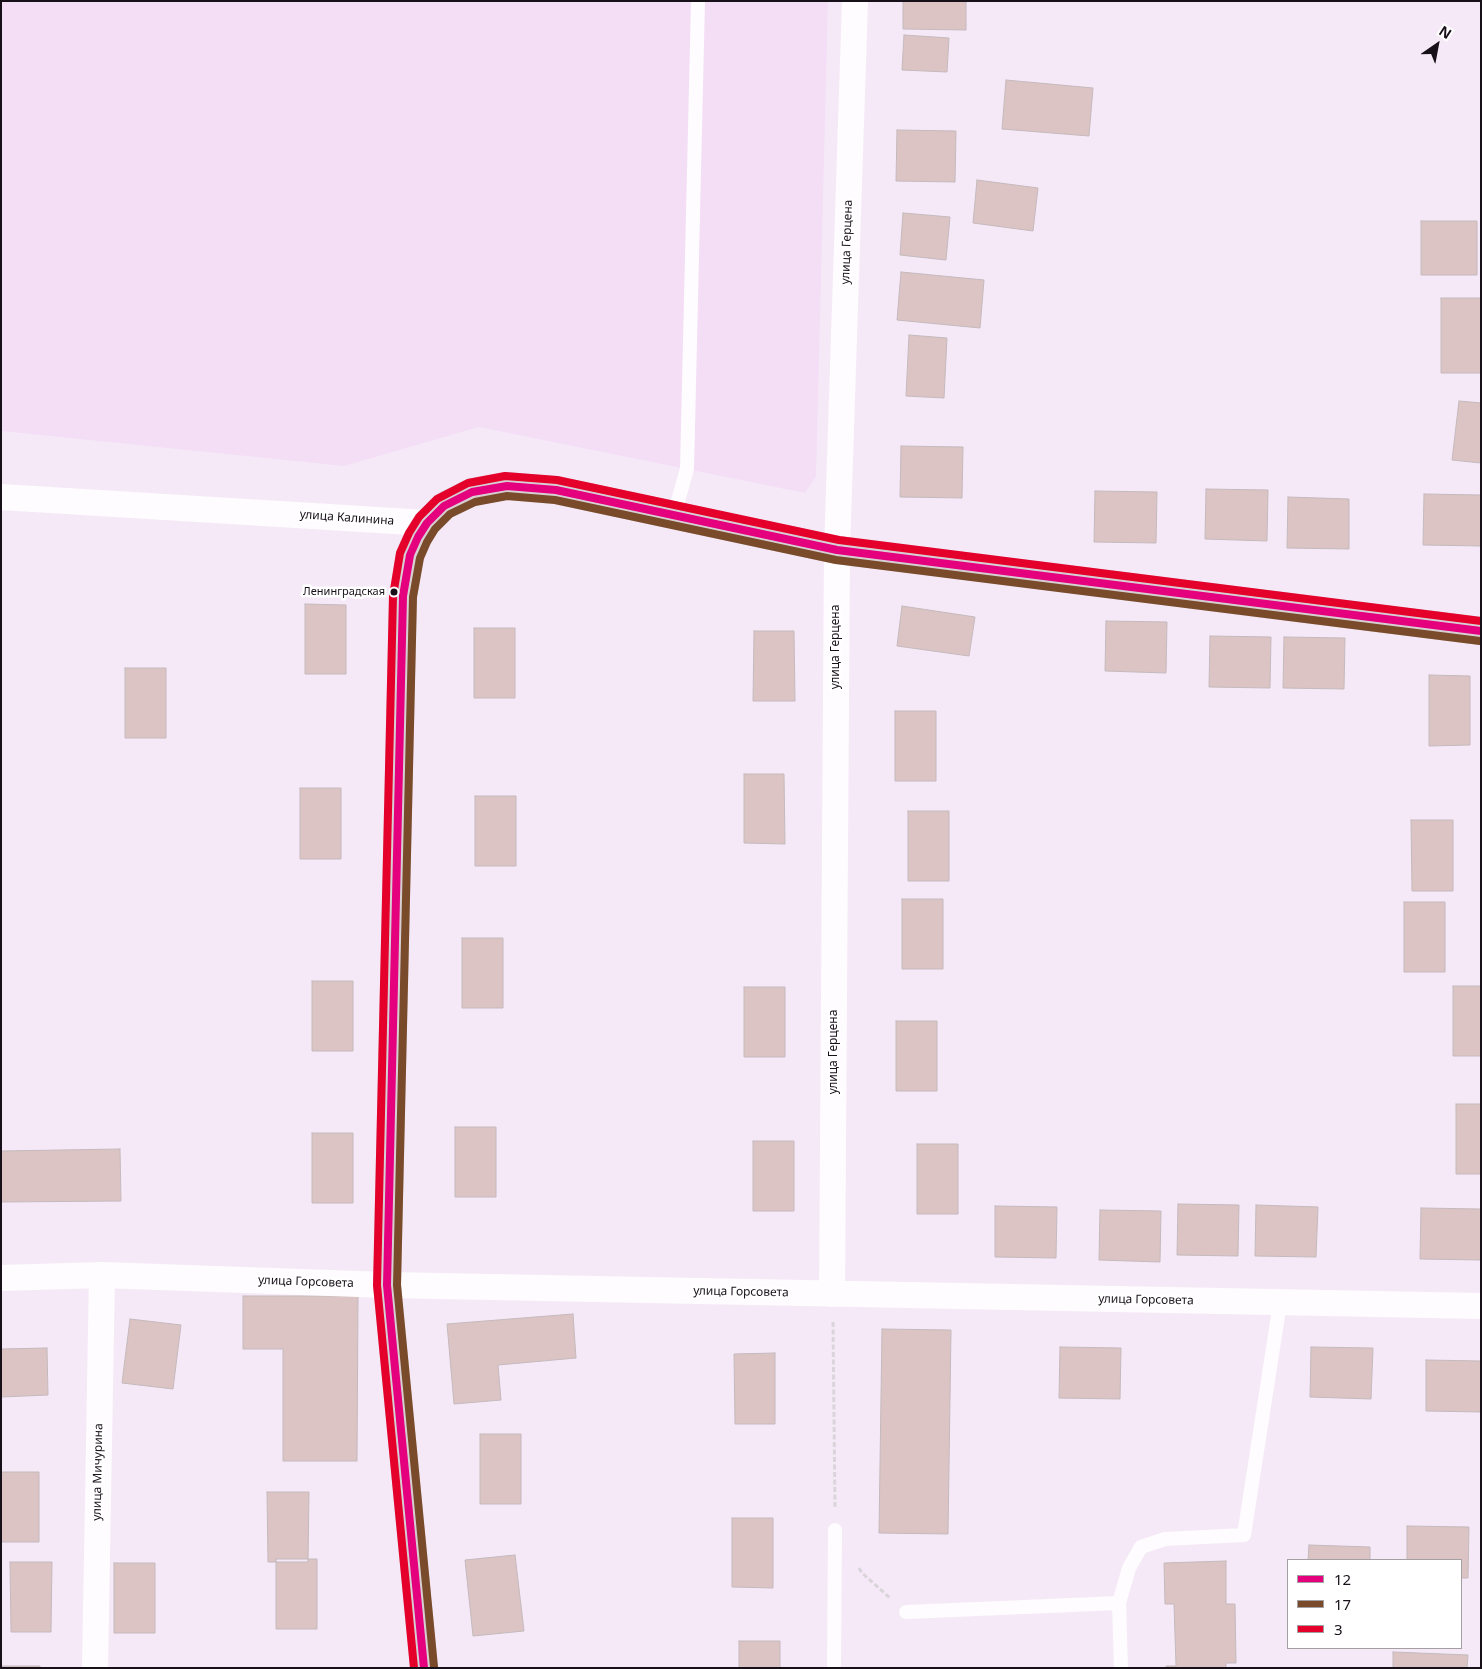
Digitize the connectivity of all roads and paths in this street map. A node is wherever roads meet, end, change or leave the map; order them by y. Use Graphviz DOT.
graph roads {
  1 [pos="698,1"];
  2 [pos="854,1"];
  3 [pos="1,497"];
  4 [pos="674,515"];
  5 [pos="427,523"];
  6 [pos="837,550"];
  7 [pos="1481,631"];
  8 [pos="102,1275"];
  9 [pos="1,1278"];
  10 [pos="388,1285"];
  11 [pos="832,1294"];
  12 [pos="1280,1302"];
  13 [pos="1481,1306"];
  14 [pos="835,1530"];
  15 [pos="1119,1603"];
  16 [pos="906,1612"];
  17 [pos="95,1668"];
  18 [pos="424,1668"];
  19 [pos="834,1668"];
  20 [pos="1121,1668"];
  1 -- 4 [label="lane"];
  2 -- 6 [label="street, улица Герцена"];
  3 -- 5 [label="street, улица Калинина"];
  4 -- 5 [label="street"];
  4 -- 6 [label="street"];
  5 -- 10 [label="street"];
  6 -- 7 [label="street"];
  6 -- 11 [label="street, улица Герцена"];
  8 -- 9 [label="street, улица Горсовета"];
  8 -- 10 [label="street, улица Горсовета"];
  8 -- 17 [label="street, улица Мичурина"];
  10 -- 11 [label="street, улица Горсовета"];
  10 -- 18 [label="street"];
  11 -- 12 [label="street, улица Горсовета"];
  11 -- 14 [label="path"];
  12 -- 13 [label="street, улица Горсовета"];
  12 -- 15 [label="lane"];
  14 -- 16 [label="path"];
  14 -- 19 [label="lane"];
  15 -- 16 [label="lane"];
  15 -- 20 [label="lane"];
}
